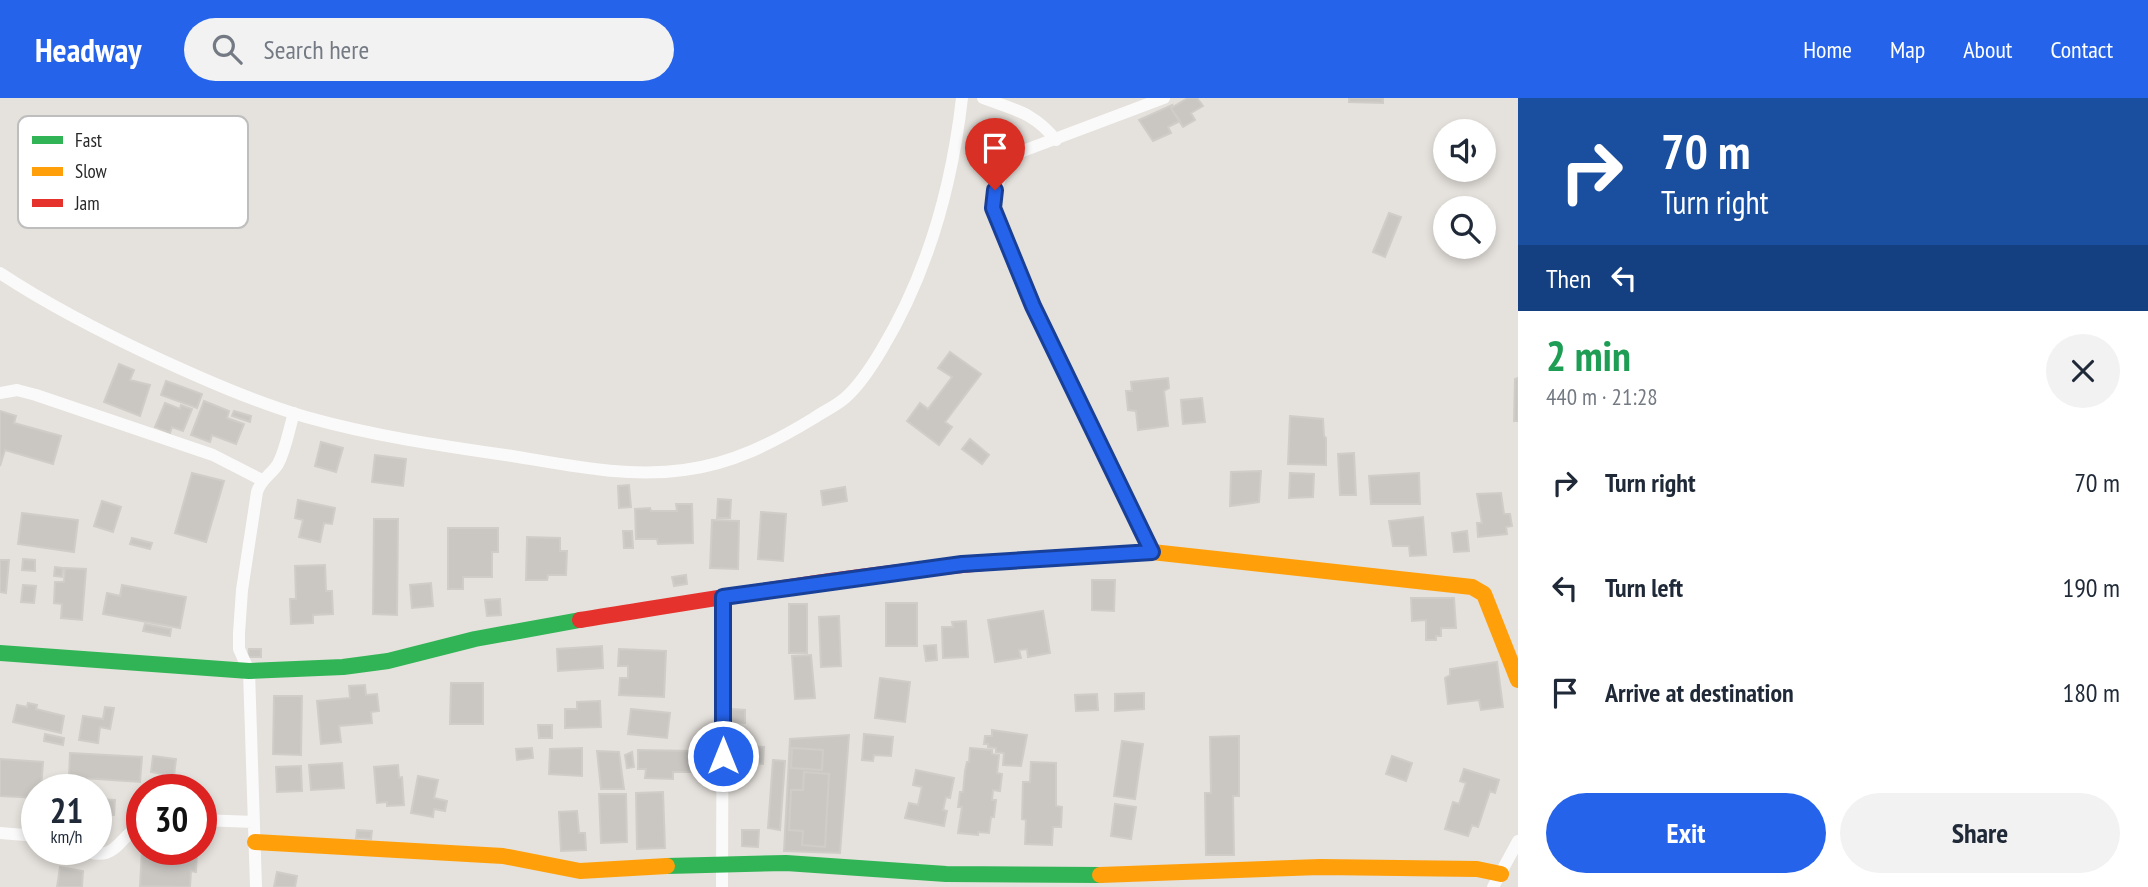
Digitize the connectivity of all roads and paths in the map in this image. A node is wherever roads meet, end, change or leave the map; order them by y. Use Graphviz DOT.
graph roads {
  1 [pos="962,98"];
  2 [pos="982,98"];
  3 [pos="1164,98"];
  4 [pos="1056,140"];
  5 [pos="0,273"];
  6 [pos="0,393"];
  7 [pos="294,413"];
  8 [pos="262,480"];
  9 [pos="1152,552"];
  10 [pos="723,597"];
  11 [pos="0,653"];
  12 [pos="249,671"];
  13 [pos="1518,680"];
  14 [pos="217,821"];
  15 [pos="254,822"];
  16 [pos="0,833"];
  17 [pos="21,835"];
  18 [pos="1518,841"];
  19 [pos="255,842"];
  20 [pos="723,863"];
  21 [pos="1497,880"];
  22 [pos="256,887"];
  23 [pos="722,887"];
  1 -- 7 [label="street"];
  2 -- 4 [label="street"];
  3 -- 4 [label="street"];
  4 -- 9 [label="street"];
  5 -- 7 [label="street"];
  6 -- 8 [label="street"];
  7 -- 8 [label="street"];
  8 -- 12 [label="street"];
  9 -- 10 [label="street"];
  9 -- 13 [label="street"];
  10 -- 12 [label="street"];
  10 -- 20 [label="street"];
  11 -- 12 [label="street"];
  12 -- 15 [label="street"];
  14 -- 15 [label="street"];
  15 -- 19 [label="street"];
  16 -- 17 [label="street"];
  18 -- 21 [label="street"];
  19 -- 20 [label="street"];
  19 -- 22 [label="street"];
  20 -- 21 [label="street"];
  20 -- 23 [label="street"];
}
